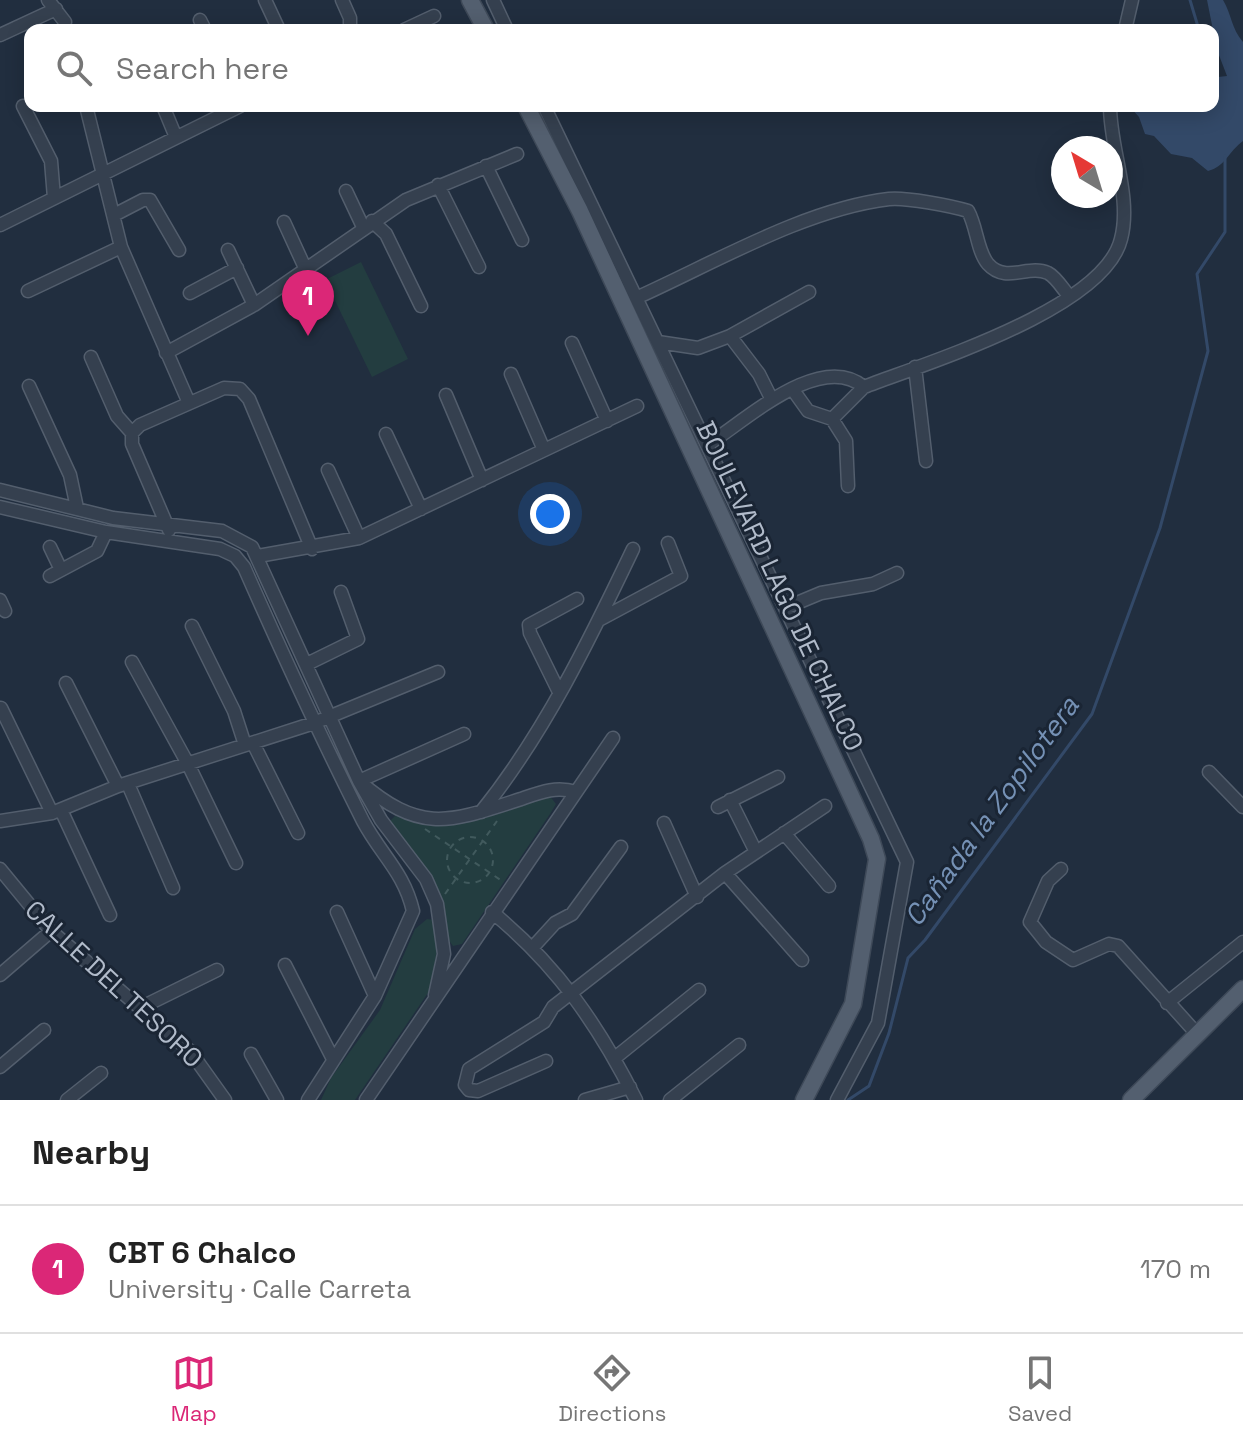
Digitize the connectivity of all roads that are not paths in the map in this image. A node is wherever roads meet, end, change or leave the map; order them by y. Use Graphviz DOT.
graph roads {
  1 [pos="265,0"];
  2 [pos="342,0"];
  3 [pos="470,0"];
  4 [pos="493,0"];
  5 [pos="1132,0"];
  6 [pos="52,5"];
  7 [pos="434,16"];
  8 [pos="65,22"];
  9 [pos="276,24"];
  10 [pos="350,24"];
  11 [pos="417,24"];
  12 [pos="483,24"];
  13 [pos="504,24"];
  14 [pos="1126,24"];
  15 [pos="0,35"];
  16 [pos="26,112"];
  17 [pos="87,112"];
  18 [pos="165,112"];
  19 [pos="227,112"];
  20 [pos="529,112"];
  21 [pos="547,112"];
  22 [pos="1110,112"];
  23 [pos="175,135"];
  24 [pos="517,154"];
  25 [pos="486,166"];
  26 [pos="102,173"];
  27 [pos="438,185"];
  28 [pos="346,191"];
  29 [pos="54,198"];
  30 [pos="114,215"];
  31 [pos="284,222"];
  32 [pos="368,224"];
  33 [pos="0,225"];
  34 [pos="522,240"];
  35 [pos="121,247"];
  36 [pos="179,250"];
  37 [pos="228,250"];
  38 [pos="479,267"];
  39 [pos="237,268"];
  40 [pos="306,270"];
  41 [pos="28,291"];
  42 [pos="809,292"];
  43 [pos="190,293"];
  44 [pos="1069,296"];
  45 [pos="636,298"];
  46 [pos="254,305"];
  47 [pos="421,306"];
  48 [pos="730,336"];
  49 [pos="658,342"];
  50 [pos="572,343"];
  51 [pos="166,353"];
  52 [pos="91,357"];
  53 [pos="915,367"];
  54 [pos="511,374"];
  55 [pos="29,386"];
  56 [pos="864,387"];
  57 [pos="793,390"];
  58 [pos="446,395"];
  59 [pos="771,398"];
  60 [pos="189,403"];
  61 [pos="637,406"];
  62 [pos="832,419"];
  63 [pos="607,421"];
  64 [pos="132,433"];
  65 [pos="386,434"];
  66 [pos="707,445"];
  67 [pos="544,450"];
  68 [pos="926,461"];
  69 [pos="328,470"];
  70 [pos="482,480"];
  71 [pos="848,486"];
  72 [pos="0,490"];
  73 [pos="0,507"];
  74 [pos="77,508"];
  75 [pos="421,509"];
  76 [pos="168,526"];
  77 [pos="106,532"];
  78 [pos="359,538"];
  79 [pos="174,543"];
  80 [pos="668,543"];
  81 [pos="50,547"];
  82 [pos="312,549"];
  83 [pos="633,549"];
  84 [pos="258,556"];
  85 [pos="897,573"];
  86 [pos="341,592"];
  87 [pos="577,599"];
  88 [pos="785,608"];
  89 [pos="599,620"];
  90 [pos="192,626"];
  91 [pos="132,662"];
  92 [pos="307,664"];
  93 [pos="438,672"];
  94 [pos="66,683"];
  95 [pos="559,692"];
  96 [pos="1,708"];
  97 [pos="329,718"];
  98 [pos="314,723"];
  99 [pos="464,734"];
  100 [pos="613,738"];
  101 [pos="249,744"];
  102 [pos="188,764"];
  103 [pos="1209,772"];
  104 [pos="778,777"];
  105 [pos="359,781"];
  106 [pos="123,785"];
  107 [pos="576,792"];
  108 [pos="825,806"];
  109 [pos="1243,807"];
  110 [pos="393,808"];
  111 [pos="56,812"];
  112 [pos="481,812"];
  113 [pos="381,820"];
  114 [pos="0,821"];
  115 [pos="664,823"];
  116 [pos="367,829"];
  117 [pos="298,833"];
  118 [pos="784,833"];
  119 [pos="621,847"];
  120 [pos="756,852"];
  121 [pos="236,863"];
  122 [pos="0,869"];
  123 [pos="1061,869"];
  124 [pos="725,873"];
  125 [pos="829,886"];
  126 [pos="173,888"];
  127 [pos="697,897"];
  128 [pos="437,904"];
  129 [pos="413,911"];
  130 [pos="337,912"];
  131 [pos="492,912"];
  132 [pos="110,915"];
  133 [pos="51,931"];
  134 [pos="1243,942"];
  135 [pos="534,946"];
  136 [pos="802,960"];
  137 [pos="285,965"];
  138 [pos="217,970"];
  139 [pos="0,975"];
  140 [pos="1243,989"];
  141 [pos="699,990"];
  142 [pos="573,994"];
  143 [pos="435,995"];
  144 [pos="375,996"];
  145 [pos="1167,1003"];
  146 [pos="142,1007"];
  147 [pos="44,1030"];
  148 [pos="1197,1034"];
  149 [pos="739,1045"];
  150 [pos="251,1054"];
  151 [pos="616,1057"];
  152 [pos="333,1059"];
  153 [pos="546,1061"];
  154 [pos="0,1067"];
  155 [pos="101,1073"];
  156 [pos="630,1087"];
  157 [pos="67,1100"];
  158 [pos="225,1100"];
  159 [pos="277,1100"];
  160 [pos="308,1100"];
  161 [pos="366,1100"];
  162 [pos="585,1100"];
  163 [pos="636,1100"];
  164 [pos="670,1100"];
  165 [pos="804,1100"];
  166 [pos="837,1100"];
  167 [pos="1131,1100"];
  1 -- 9 [label="street"];
  2 -- 10 [label="street"];
  3 -- 12 [label="main road"];
  4 -- 13 [label="street"];
  5 -- 14 [label="street"];
  6 -- 8 [label="street"];
  6 -- 15 [label="street"];
  7 -- 11 [label="street"];
  16 -- 29 [label="street"];
  17 -- 26 [label="street"];
  18 -- 23 [label="street"];
  19 -- 23 [label="street"];
  20 -- 165 [label="main road, BOULEVARD LAGO DE CHALCO"];
  21 -- 45 [label="street"];
  22 -- 44 [label="street"];
  23 -- 26 [label="street"];
  24 -- 25 [label="street"];
  25 -- 27 [label="street"];
  25 -- 34 [label="street"];
  26 -- 29 [label="street"];
  26 -- 30 [label="street"];
  27 -- 32 [label="street"];
  27 -- 38 [label="street"];
  28 -- 32 [label="street"];
  29 -- 33 [label="street"];
  30 -- 35 [label="street"];
  30 -- 36 [label="street"];
  31 -- 40 [label="street"];
  32 -- 40 [label="street"];
  32 -- 47 [label="street"];
  35 -- 41 [label="street"];
  35 -- 51 [label="street"];
  37 -- 39 [label="street"];
  39 -- 43 [label="street"];
  39 -- 46 [label="street"];
  40 -- 46 [label="street"];
  42 -- 48 [label="street"];
  44 -- 45 [label="street"];
  44 -- 53 [label="street"];
  45 -- 49 [label="street"];
  46 -- 51 [label="street"];
  48 -- 49 [label="street"];
  48 -- 59 [label="street"];
  49 -- 66 [label="street"];
  50 -- 63 [label="street"];
  51 -- 60 [label="street"];
  52 -- 64 [label="street"];
  53 -- 56 [label="street"];
  53 -- 68 [label="street"];
  54 -- 67 [label="street"];
  55 -- 74 [label="street"];
  56 -- 57 [label="street"];
  56 -- 62 [label="street"];
  57 -- 59 [label="street"];
  57 -- 62 [label="street"];
  58 -- 70 [label="street"];
  59 -- 66 [label="street"];
  60 -- 64 [label="street"];
  60 -- 82 [label="street"];
  61 -- 63 [label="street"];
  62 -- 71 [label="street"];
  63 -- 67 [label="street"];
  64 -- 76 [label="street"];
  65 -- 75 [label="street"];
  66 -- 88 [label="street"];
  67 -- 70 [label="street"];
  69 -- 78 [label="street"];
  70 -- 75 [label="street"];
  72 -- 74 [label="street"];
  73 -- 77 [label="street"];
  74 -- 76 [label="street"];
  75 -- 78 [label="street"];
  76 -- 79 [label="street"];
  76 -- 84 [label="street"];
  77 -- 79 [label="street"];
  77 -- 81 [label="street"];
  78 -- 82 [label="street"];
  79 -- 98 [label="street"];
  80 -- 89 [label="street"];
  82 -- 84 [label="street"];
  83 -- 89 [label="street"];
  84 -- 92 [label="street"];
  85 -- 88 [label="street"];
  86 -- 92 [label="street"];
  87 -- 95 [label="street"];
  88 -- 166 [label="street"];
  89 -- 95 [label="street"];
  90 -- 101 [label="street"];
  91 -- 102 [label="street"];
  92 -- 97 [label="street"];
  93 -- 97 [label="street"];
  94 -- 106 [label="street"];
  95 -- 112 [label="street"];
  96 -- 111 [label="street"];
  97 -- 98 [label="street"];
  97 -- 105 [label="street"];
  98 -- 101 [label="street"];
  98 -- 116 [label="street"];
  99 -- 105 [label="street"];
  100 -- 107 [label="street"];
  101 -- 102 [label="street"];
  101 -- 117 [label="street"];
  102 -- 106 [label="street"];
  102 -- 121 [label="street"];
  103 -- 109 [label="street"];
  104 -- 120 [label="street"];
  105 -- 110 [label="street"];
  105 -- 113 [label="street"];
  106 -- 111 [label="street"];
  106 -- 126 [label="street"];
  107 -- 112 [label="street"];
  107 -- 131 [label="street"];
  108 -- 118 [label="street"];
  110 -- 112 [label="street"];
  110 -- 113 [label="street"];
  111 -- 114 [label="street"];
  111 -- 132 [label="street"];
  113 -- 116 [label="street"];
  113 -- 128 [label="street"];
  115 -- 127 [label="street"];
  116 -- 129 [label="street"];
  118 -- 120 [label="street"];
  118 -- 125 [label="street"];
  119 -- 135 [label="street"];
  120 -- 124 [label="street"];
  122 -- 133 [label="street, CALLE DEL TESORO"];
  123 -- 145 [label="street"];
  124 -- 127 [label="street"];
  124 -- 136 [label="street"];
  127 -- 142 [label="street"];
  128 -- 129 [label="street"];
  128 -- 143 [label="street"];
  129 -- 144 [label="street"];
  130 -- 144 [label="street"];
  131 -- 135 [label="street"];
  131 -- 143 [label="street"];
  133 -- 139 [label="street"];
  133 -- 146 [label="street, CALLE DEL TESORO"];
  134 -- 145 [label="street"];
  135 -- 142 [label="street"];
  137 -- 152 [label="street"];
  138 -- 146 [label="street"];
  140 -- 148 [label="main road"];
  141 -- 151 [label="street"];
  142 -- 151 [label="street"];
  142 -- 153 [label="street"];
  143 -- 161 [label="street"];
  144 -- 152 [label="street"];
  145 -- 148 [label="street"];
  146 -- 158 [label="street, CALLE DEL TESORO"];
  147 -- 154 [label="street"];
  148 -- 167 [label="main road"];
  149 -- 164 [label="street"];
  150 -- 159 [label="street"];
  151 -- 156 [label="street"];
  152 -- 160 [label="street"];
  155 -- 157 [label="street"];
  156 -- 162 [label="street"];
  156 -- 163 [label="street"];
}
